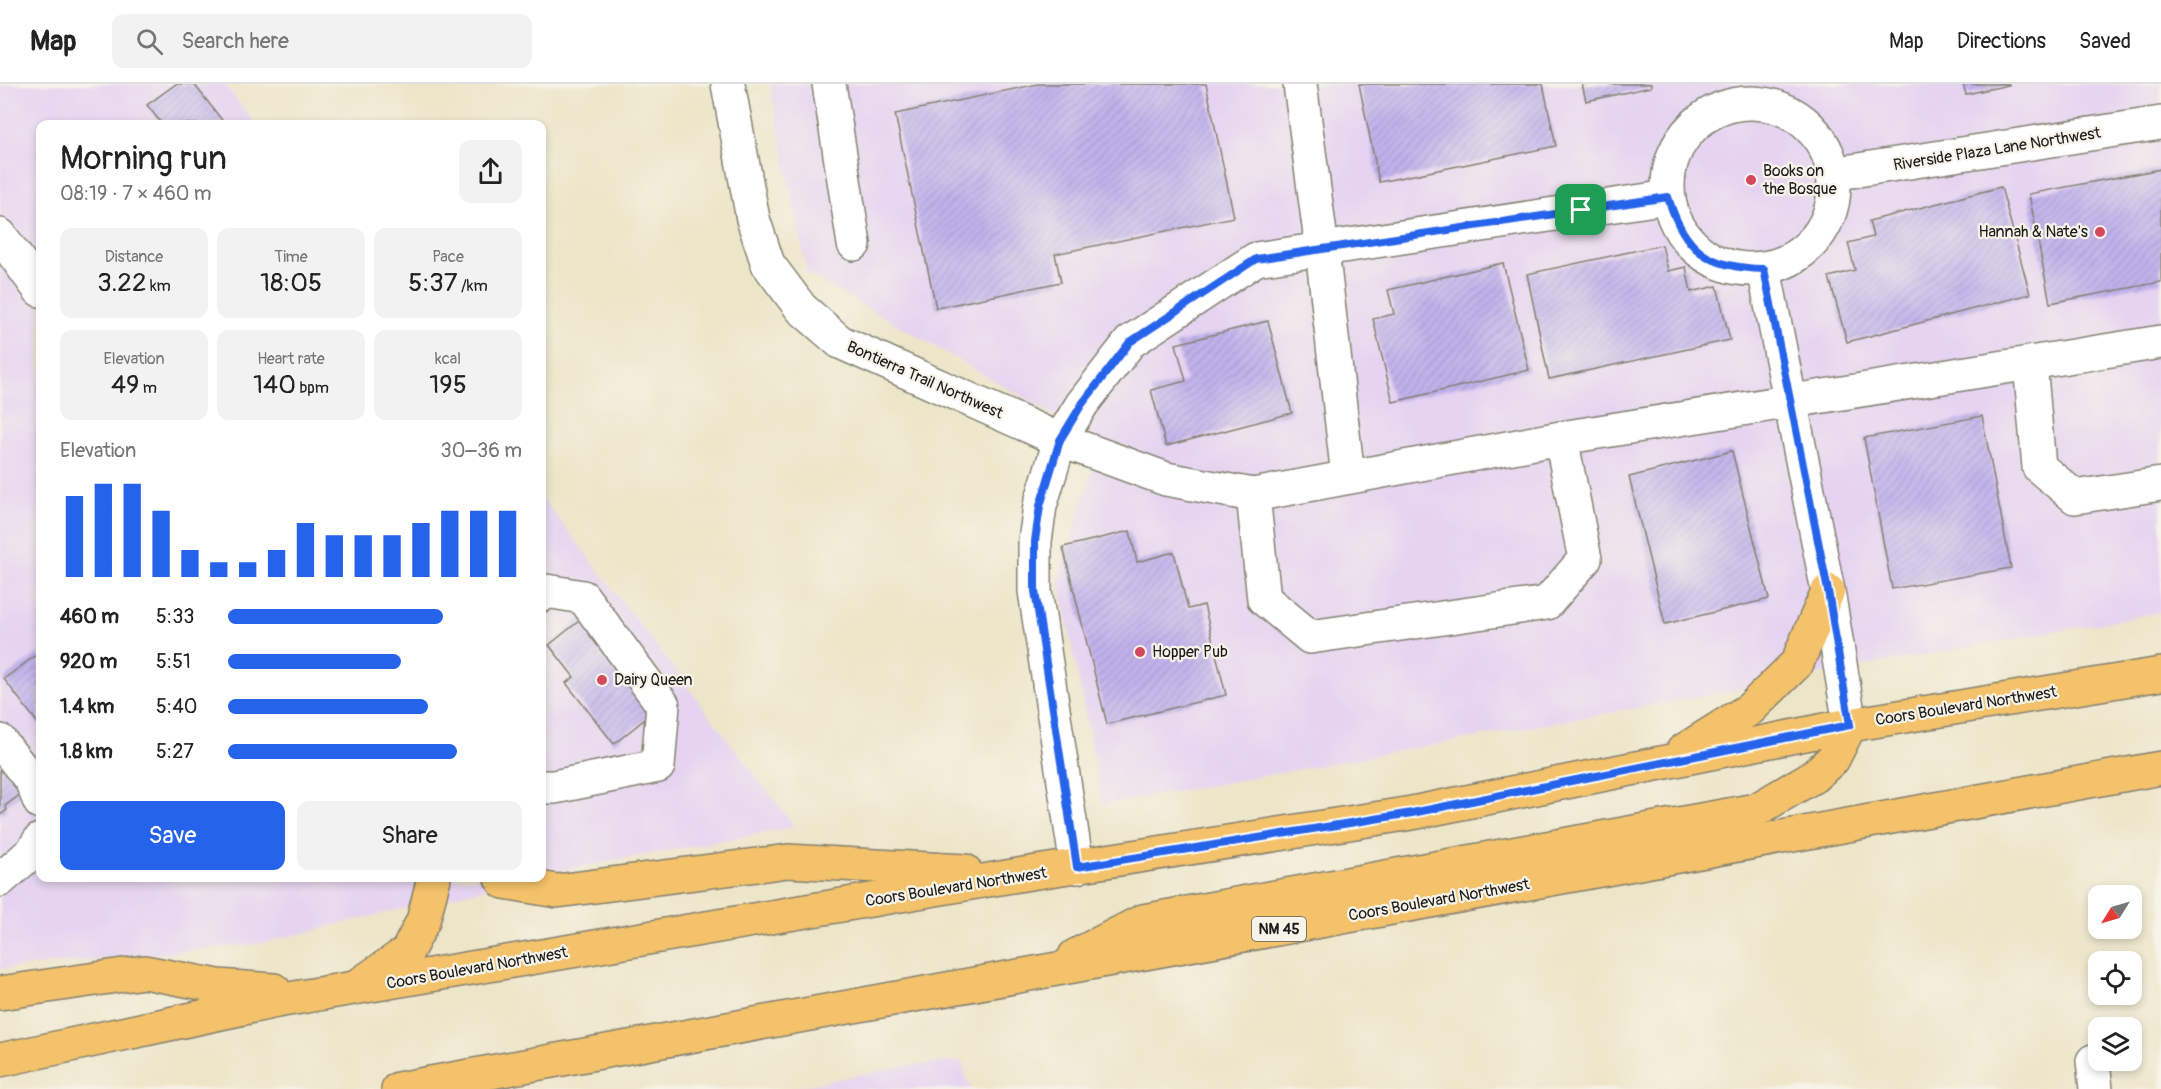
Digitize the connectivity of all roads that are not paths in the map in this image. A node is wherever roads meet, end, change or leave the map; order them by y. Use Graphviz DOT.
graph roads {
  1 [pos="728,84"];
  2 [pos="829,84"];
  3 [pos="1300,84"];
  4 [pos="2161,123"];
  5 [pos="1832,174"];
  6 [pos="1668,197"];
  7 [pos="0,235"];
  8 [pos="854,244"];
  9 [pos="1322,249"];
  10 [pos="1764,269"];
  11 [pos="36,284"];
  12 [pos="2161,342"];
  13 [pos="2030,363"];
  14 [pos="1790,401"];
  15 [pos="1561,438"];
  16 [pos="1060,440"];
  17 [pos="1348,477"];
  18 [pos="2161,484"];
  19 [pos="1253,495"];
  20 [pos="546,591"];
  21 [pos="1828,591"];
  22 [pos="2161,674"];
  23 [pos="1850,725"];
  24 [pos="0,741"];
  25 [pos="1665,762"];
  26 [pos="2161,768"];
  27 [pos="546,787"];
  28 [pos="36,792"];
  29 [pos="36,846"];
  30 [pos="1077,867"];
  31 [pos="1024,874"];
  32 [pos="0,880"];
  33 [pos="433,882"];
  34 [pos="504,882"];
  35 [pos="1044,971"];
  36 [pos="340,991"];
  37 [pos="0,993"];
  38 [pos="0,1060"];
  39 [pos="398,1089"];
  1 -- 16 [label="street, Bontierra Trail Northwest"];
  2 -- 8 [label="street"];
  3 -- 9 [label="street"];
  4 -- 5 [label="street, Riverside Plaza Lane Northwest"];
  5 -- 6 [label="street"];
  5 -- 10 [label="street"];
  6 -- 9 [label="street"];
  6 -- 10 [label="street"];
  7 -- 11 [label="street"];
  9 -- 16 [label="street"];
  9 -- 17 [label="street"];
  10 -- 14 [label="street"];
  12 -- 13 [label="street"];
  13 -- 14 [label="street"];
  13 -- 18 [label="street"];
  14 -- 15 [label="street"];
  14 -- 21 [label="street"];
  15 -- 17 [label="street"];
  15 -- 19 [label="street"];
  16 -- 19 [label="street, Bontierra Trail Northwest"];
  16 -- 30 [label="street"];
  17 -- 19 [label="street"];
  20 -- 27 [label="street"];
  21 -- 23 [label="street"];
  21 -- 25 [label="main road"];
  22 -- 23 [label="main road, Coors Boulevard Northwest"];
  23 -- 25 [label="main road, Coors Boulevard Northwest"];
  23 -- 35 [label="main road"];
  24 -- 28 [label="street"];
  25 -- 30 [label="main road, Coors Boulevard Northwest"];
  26 -- 35 [label="main road, Coors Boulevard Northwest / NM 45"];
  29 -- 32 [label="street"];
  30 -- 31 [label="main road, Coors Boulevard Northwest"];
  31 -- 34 [label="main road"];
  31 -- 36 [label="main road, Coors Boulevard Northwest"];
  33 -- 36 [label="main road"];
  35 -- 39 [label="main road, Coors Boulevard Northwest / NM 45"];
  36 -- 37 [label="main road"];
  36 -- 38 [label="main road, Coors Boulevard Northwest"];
}
